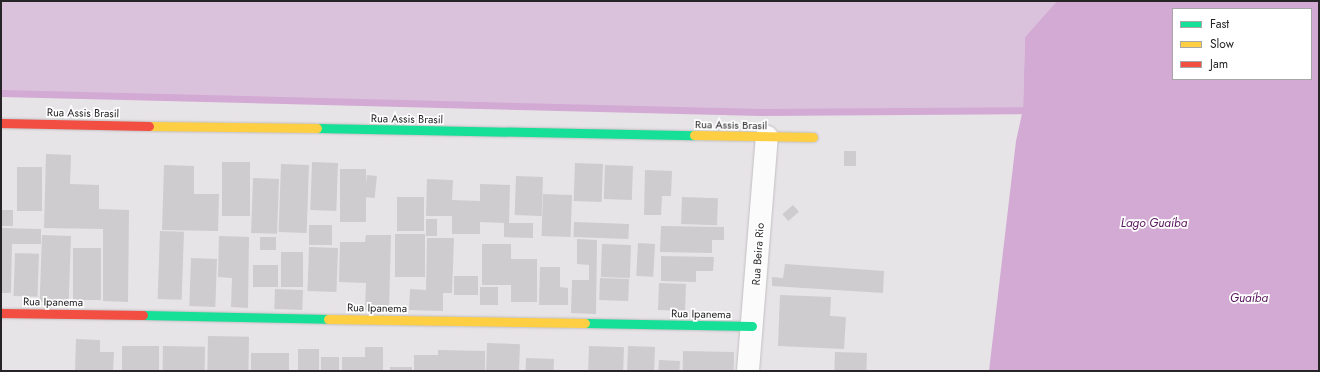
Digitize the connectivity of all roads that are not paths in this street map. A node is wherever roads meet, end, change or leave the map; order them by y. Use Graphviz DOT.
graph roads {
  1 [pos="1,123"];
  2 [pos="767,137"];
  3 [pos="813,137"];
  4 [pos="1,313"];
  5 [pos="752,326"];
  6 [pos="748,371"];
  1 -- 2 [label="street, Rua Assis Brasil"];
  2 -- 3 [label="street, Rua Assis Brasil"];
  2 -- 5 [label="street, Rua Beira Rio"];
  4 -- 5 [label="street, Rua Ipanema"];
  5 -- 6 [label="street, Rua Beira Rio"];
}
